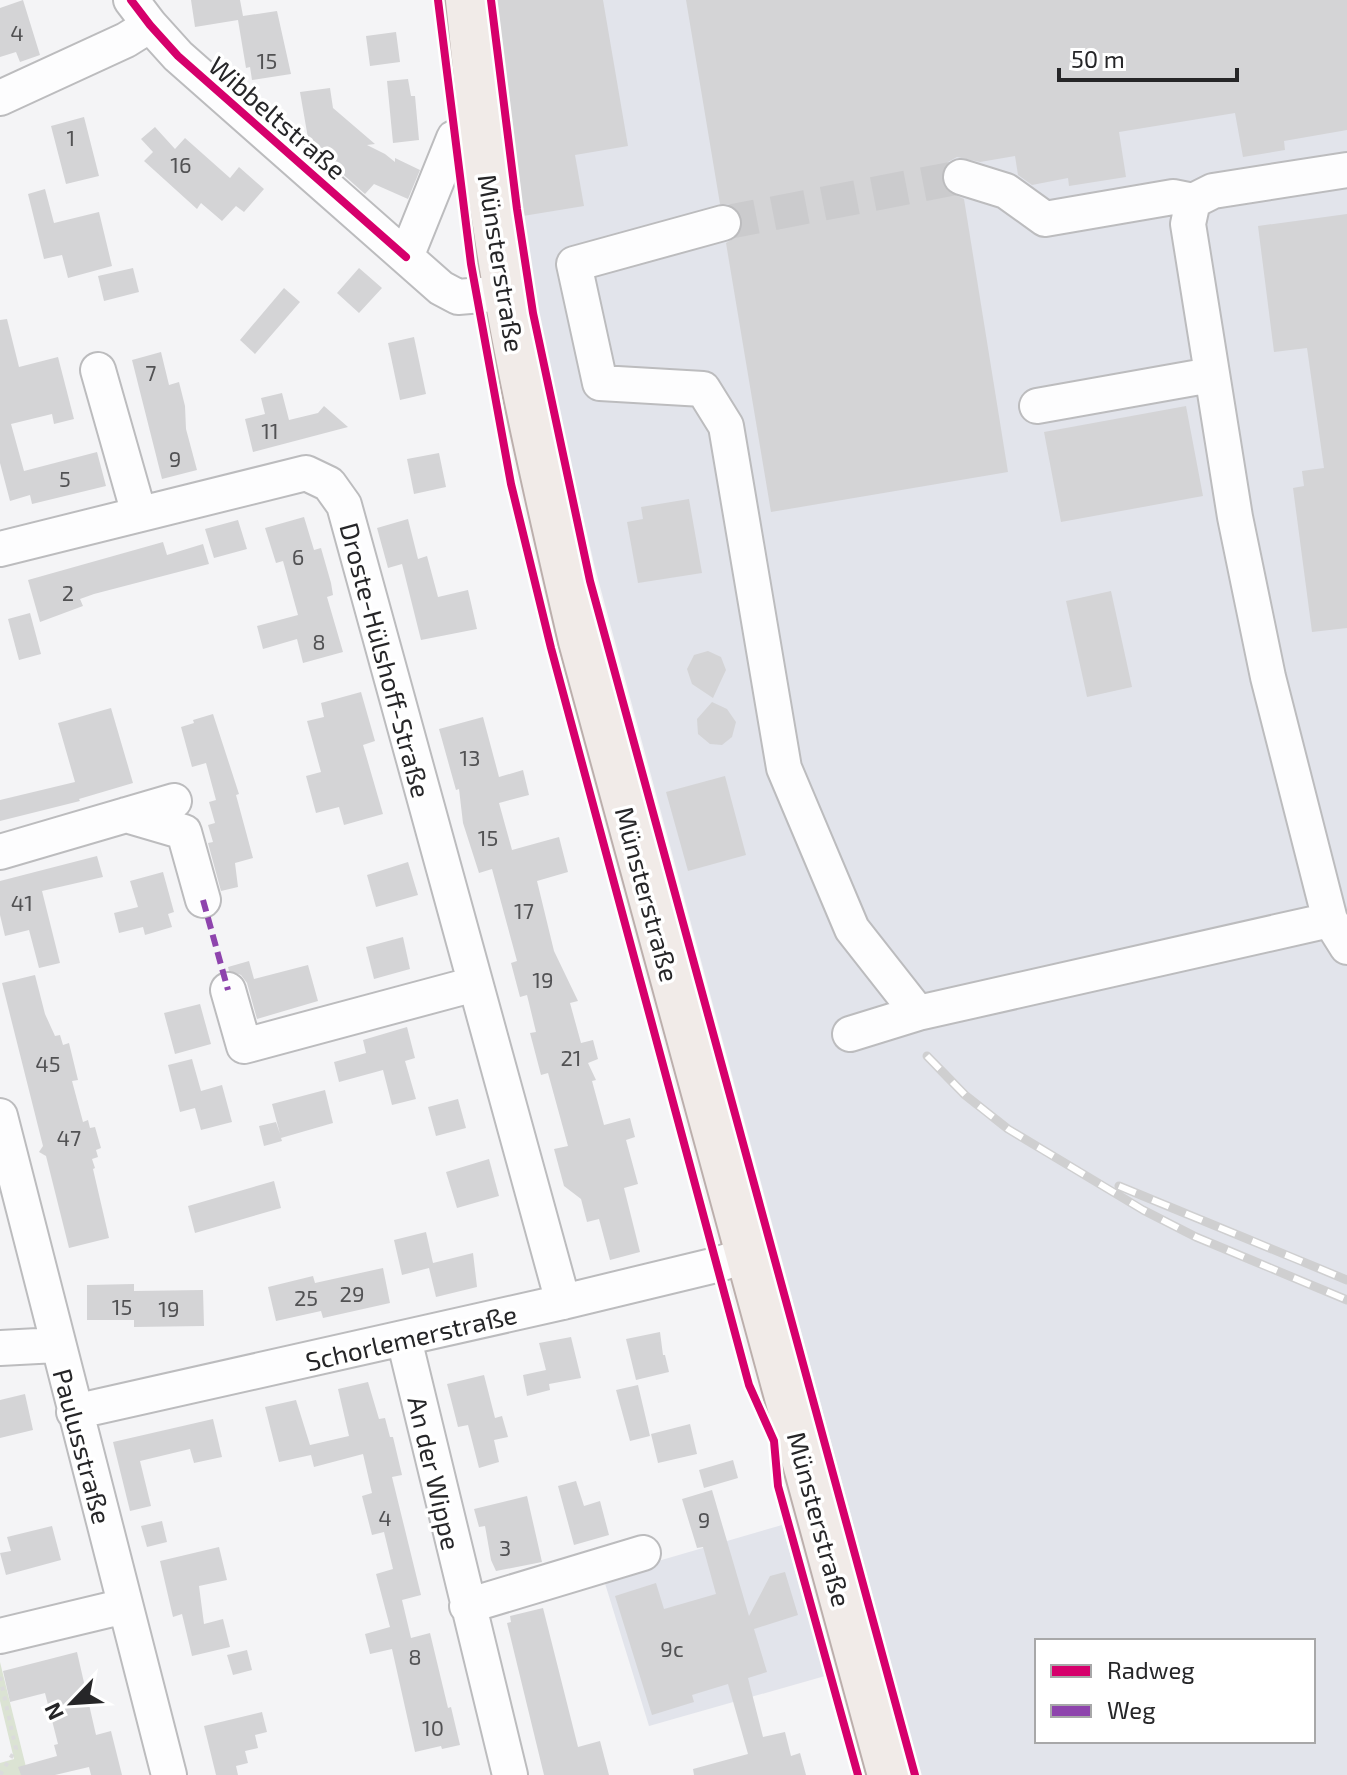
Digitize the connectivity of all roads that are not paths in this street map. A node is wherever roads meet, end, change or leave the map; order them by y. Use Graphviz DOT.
graph roads {
  1 [pos="467,0"];
  2 [pos="140,13"];
  3 [pos="0,98"];
  4 [pos="482,134"];
  5 [pos="1347,170"];
  6 [pos="961,177"];
  7 [pos="1193,201"];
  8 [pos="723,223"];
  9 [pos="406,257"];
  10 [pos="505,293"];
  11 [pos="98,370"];
  12 [pos="1211,375"];
  13 [pos="1037,406"];
  14 [pos="139,514"];
  15 [pos="0,549"];
  16 [pos="174,801"];
  17 [pos="126,815"];
  18 [pos="0,852"];
  19 [pos="203,900"];
  20 [pos="1342,939"];
  21 [pos="475,984"];
  22 [pos="228,990"];
  23 [pos="918,1013"];
  24 [pos="850,1034"];
  25 [pos="0,1116"];
  26 [pos="746,1255"];
  27 [pos="563,1302"];
  28 [pos="404,1339"];
  29 [pos="57,1345"];
  30 [pos="0,1348"];
  31 [pos="74,1412"];
  32 [pos="643,1553"];
  33 [pos="125,1606"];
  34 [pos="467,1606"];
  35 [pos="0,1636"];
  36 [pos="169,1775"];
  37 [pos="510,1775"];
  38 [pos="889,1775"];
  1 -- 4 [label="main road, Münsterstraße"];
  2 -- 3 [label="street"];
  2 -- 9 [label="street, Wibbeltstraße"];
  4 -- 9 [label="street"];
  4 -- 10 [label="main road, Münsterstraße"];
  5 -- 7 [label="street"];
  6 -- 7 [label="street"];
  7 -- 12 [label="street"];
  8 -- 23 [label="street"];
  9 -- 10 [label="street, Wibbeltstraße"];
  10 -- 26 [label="main road, Münsterstraße"];
  11 -- 14 [label="street"];
  12 -- 13 [label="street"];
  12 -- 20 [label="street"];
  14 -- 15 [label="street, Droste-Hülshoff-Straße"];
  14 -- 21 [label="street, Droste-Hülshoff-Straße"];
  16 -- 17 [label="street"];
  17 -- 18 [label="street"];
  17 -- 19 [label="street"];
  20 -- 23 [label="street"];
  21 -- 22 [label="street"];
  21 -- 27 [label="street, Droste-Hülshoff-Straße"];
  23 -- 24 [label="street"];
  25 -- 29 [label="street, Paulusstraße"];
  26 -- 27 [label="street, Schorlemerstraße"];
  26 -- 38 [label="main road, Münsterstraße"];
  27 -- 28 [label="street, Schorlemerstraße"];
  28 -- 31 [label="street, Schorlemerstraße"];
  28 -- 34 [label="street, An der Wippe"];
  29 -- 30 [label="street"];
  29 -- 31 [label="street, Paulusstraße"];
  31 -- 33 [label="street, Paulusstraße"];
  32 -- 34 [label="street"];
  33 -- 35 [label="street"];
  33 -- 36 [label="street, Paulusstraße"];
  34 -- 37 [label="street, An der Wippe"];
}
